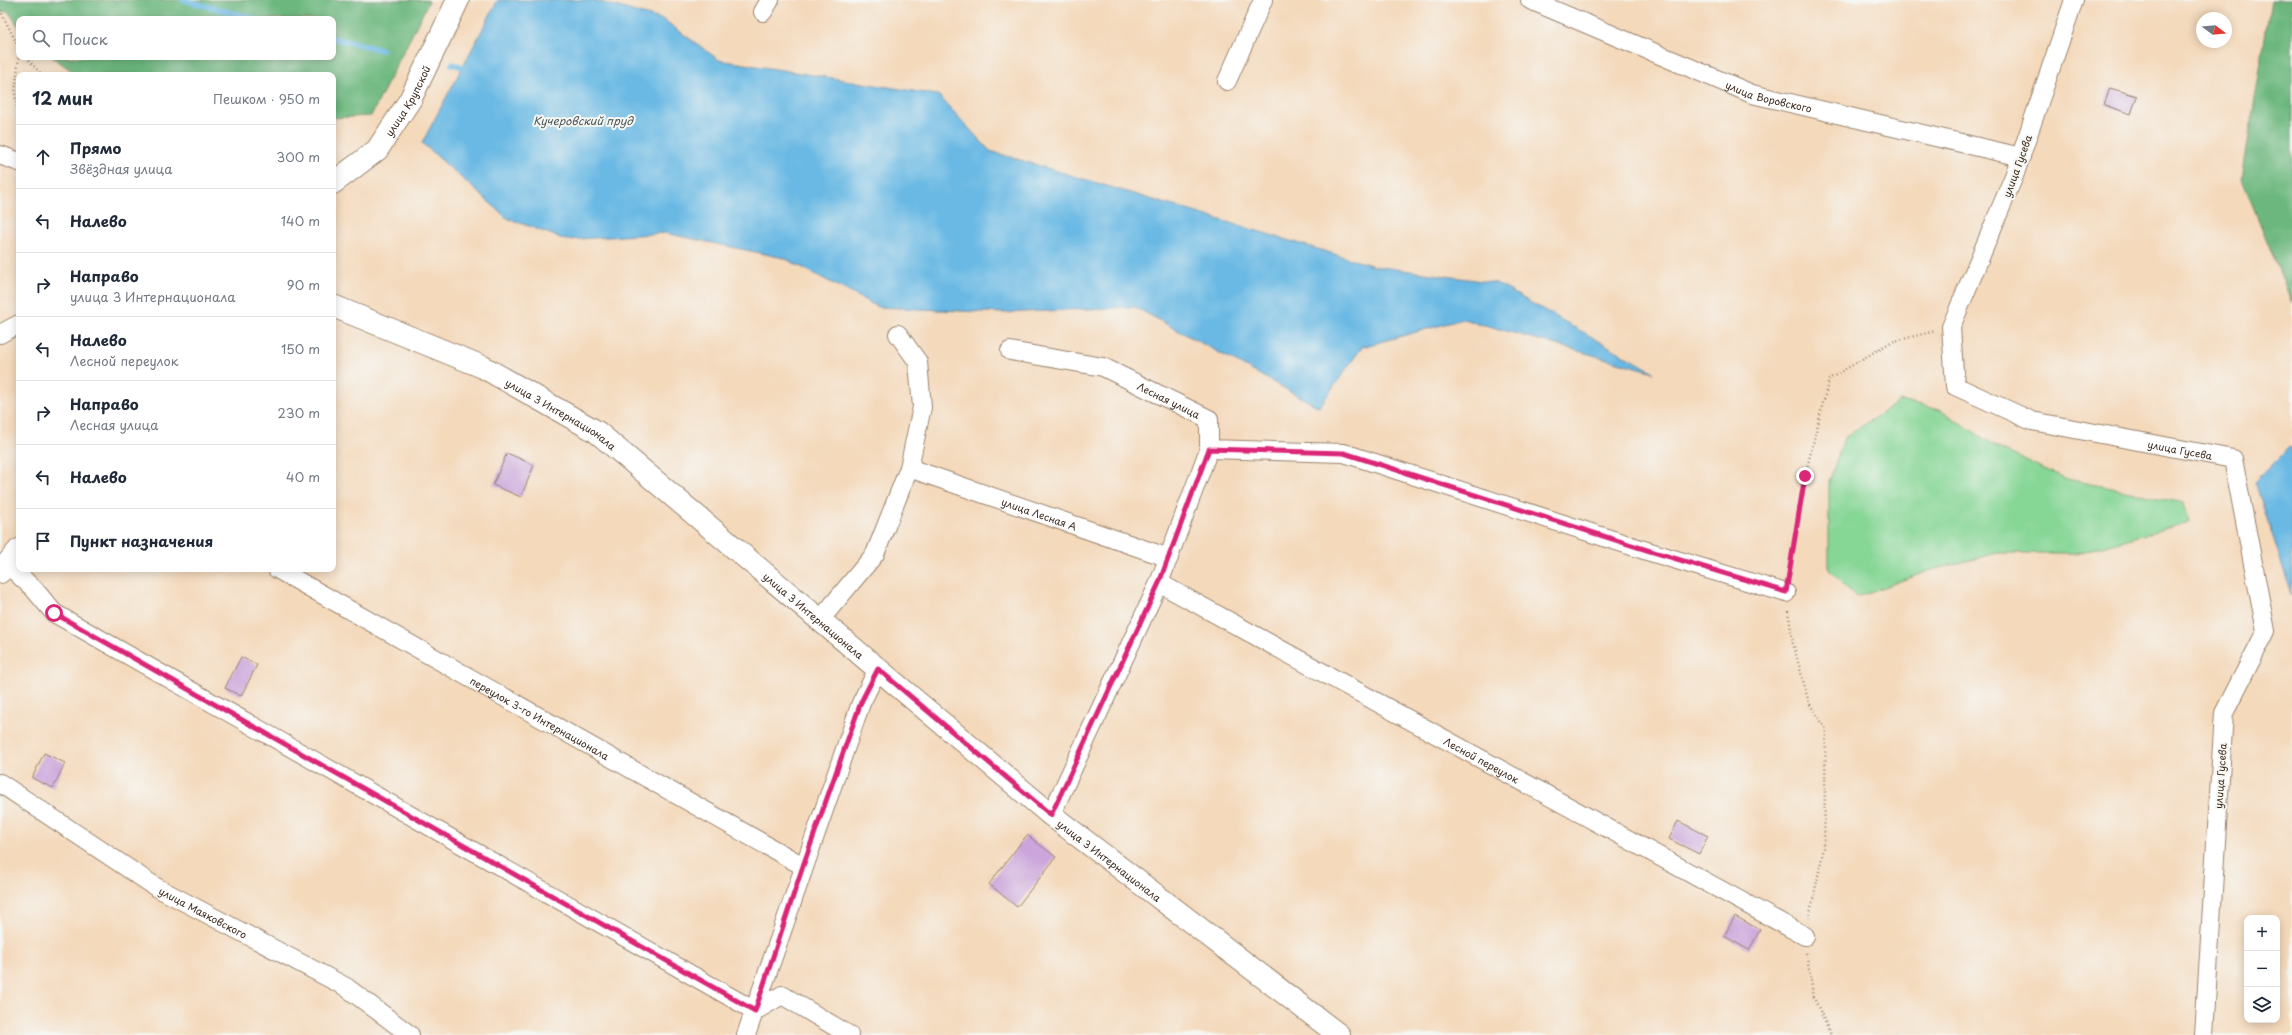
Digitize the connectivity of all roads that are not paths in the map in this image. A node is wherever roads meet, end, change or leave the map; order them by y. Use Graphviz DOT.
graph roads {
  1 [pos="458,0"];
  2 [pos="1263,0"];
  3 [pos="1530,0"];
  4 [pos="2069,2"];
  5 [pos="1226,81"];
  6 [pos="0,155"];
  7 [pos="2021,157"];
  8 [pos="16,161"];
  9 [pos="336,181"];
  10 [pos="336,307"];
  11 [pos="16,326"];
  12 [pos="0,334"];
  13 [pos="898,334"];
  14 [pos="1010,350"];
  15 [pos="1209,449"];
  16 [pos="909,468"];
  17 [pos="1169,558"];
  18 [pos="9,562"];
  19 [pos="16,570"];
  20 [pos="18,572"];
  21 [pos="283,572"];
  22 [pos="1159,583"];
  23 [pos="1786,592"];
  24 [pos="820,620"];
  25 [pos="878,669"];
  26 [pos="0,783"];
  27 [pos="1051,815"];
  28 [pos="803,866"];
  29 [pos="1805,936"];
  30 [pos="755,1011"];
  31 [pos="410,1035"];
  32 [pos="746,1035"];
  33 [pos="849,1035"];
  34 [pos="1339,1035"];
  35 [pos="2204,1035"];
  1 -- 9 [label="street, улица Крупской"];
  2 -- 5 [label="street"];
  3 -- 7 [label="street, улица Воровского"];
  4 -- 7 [label="street, улица Гусева"];
  6 -- 8 [label="street"];
  7 -- 35 [label="street, улица Гусева"];
  10 -- 24 [label="street, улица 3 Интернационала"];
  11 -- 12 [label="street"];
  13 -- 16 [label="street"];
  14 -- 15 [label="street, Лесная улица"];
  15 -- 17 [label="street"];
  15 -- 23 [label="street"];
  16 -- 17 [label="street, улица Лесная А"];
  16 -- 24 [label="street"];
  17 -- 22 [label="street"];
  18 -- 19 [label="street"];
  20 -- 30 [label="street"];
  21 -- 28 [label="street, переулок 3-го Интернационала"];
  22 -- 27 [label="street"];
  22 -- 29 [label="street, Лесной переулок"];
  24 -- 25 [label="street, улица 3 Интернационала"];
  25 -- 27 [label="street, улица 3 Интернационала"];
  25 -- 28 [label="street"];
  26 -- 31 [label="street, улица Маяковского"];
  27 -- 34 [label="street, улица 3 Интернационала"];
  28 -- 30 [label="street"];
  30 -- 32 [label="street"];
  30 -- 33 [label="street"];
}
